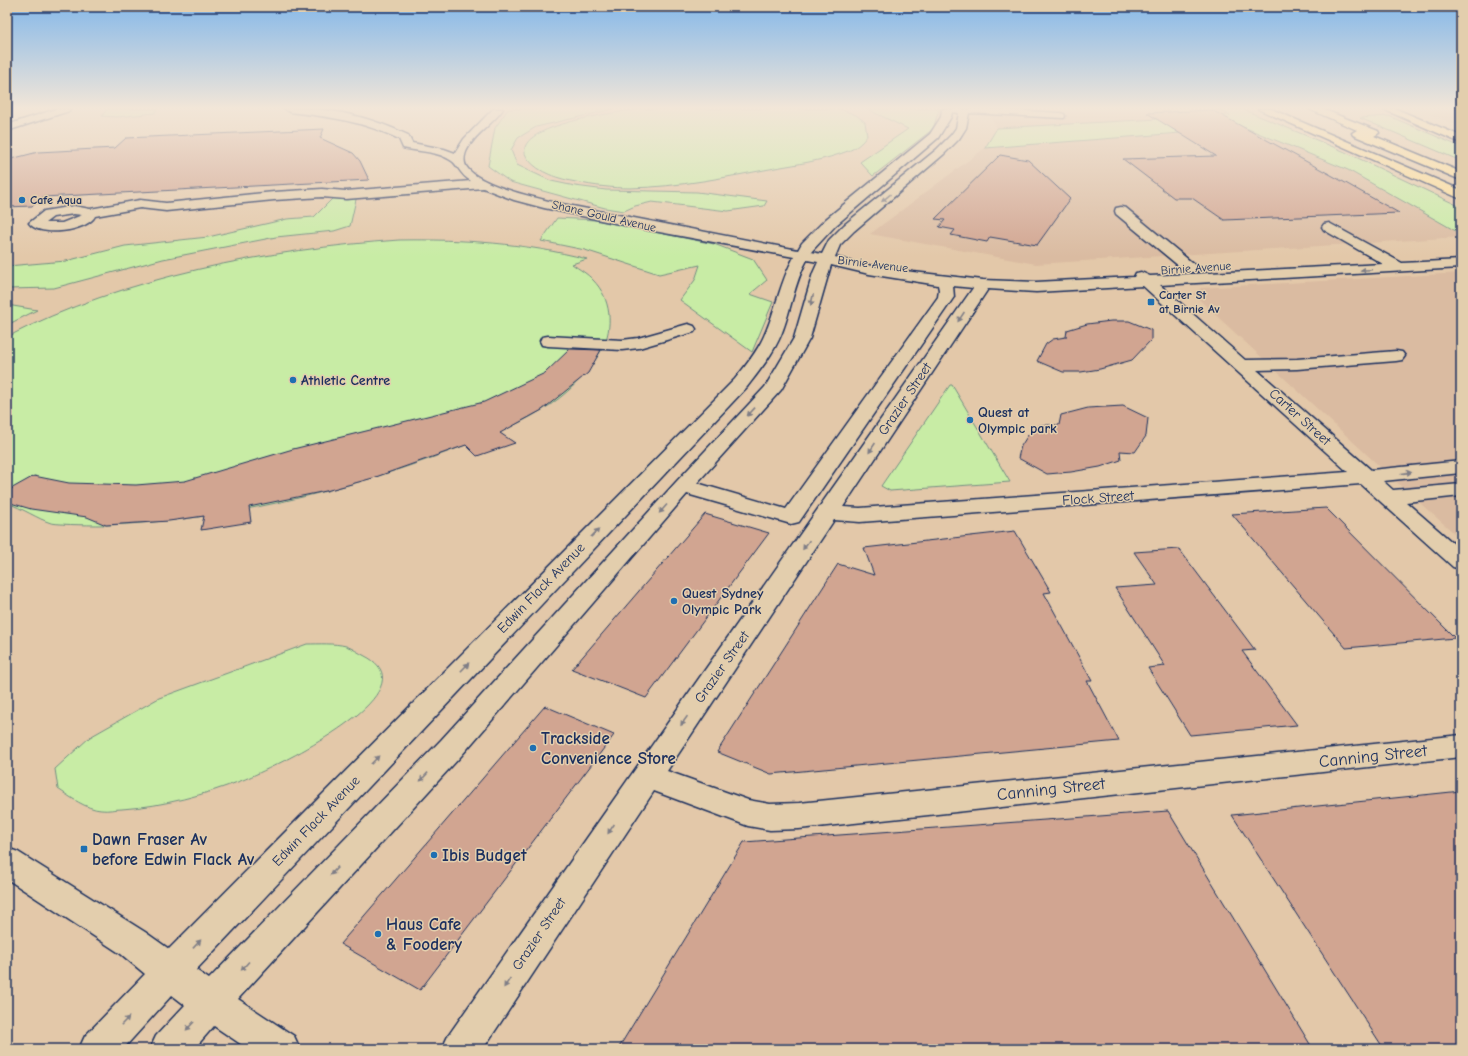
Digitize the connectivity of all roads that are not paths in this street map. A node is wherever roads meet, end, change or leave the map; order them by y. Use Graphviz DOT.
graph roads {
  1 [pos="460,158"];
  2 [pos="907,158"];
  3 [pos="932,158"];
  4 [pos="1376,158"];
  5 [pos="1425,158"];
  6 [pos="1461,176"];
  7 [pos="484,184"];
  8 [pos="1461,195"];
  9 [pos="1122,211"];
  10 [pos="88,213"];
  11 [pos="1329,227"];
  12 [pos="1461,254"];
  13 [pos="803,255"];
  14 [pos="1384,258"];
  15 [pos="826,259"];
  16 [pos="1461,264"];
  17 [pos="1400,268"];
  18 [pos="1191,269"];
  19 [pos="1142,277"];
  20 [pos="944,281"];
  21 [pos="973,281"];
  22 [pos="688,329"];
  23 [pos="548,341"];
  24 [pos="1396,356"];
  25 [pos="1242,365"];
  26 [pos="1461,466"];
  27 [pos="1367,478"];
  28 [pos="683,486"];
  29 [pos="1461,490"];
  30 [pos="1388,496"];
  31 [pos="828,513"];
  32 [pos="1461,562"];
  33 [pos="1461,746"];
  34 [pos="647,776"];
  35 [pos="7,862"];
  36 [pos="170,973"];
  37 [pos="212,1003"];
  38 [pos="98,1049"];
  39 [pos="169,1049"];
  40 [pos="281,1049"];
  41 [pos="461,1049"];
  1 -- 7 [label="street, Shane Gould Avenue"];
  2 -- 13 [label="street, Edwin Flack Avenue"];
  3 -- 15 [label="street, one-way"];
  4 -- 8 [label="highway"];
  5 -- 6 [label="highway"];
  7 -- 10 [label="street"];
  7 -- 13 [label="street, Shane Gould Avenue"];
  9 -- 18 [label="street"];
  11 -- 14 [label="street"];
  12 -- 14 [label="street, Birnie Avenue"];
  13 -- 15 [label="street, Shane Gould Avenue"];
  36 -- 13 [label="street, Edwin Flack Avenue, one-way"];
  14 -- 17 [label="street"];
  14 -- 18 [label="street, Birnie Avenue"];
  15 -- 20 [label="street, Birnie Avenue"];
  15 -- 21 [label="street, Birnie Avenue"];
  15 -- 28 [label="street, one-way"];
  16 -- 17 [label="street, Birnie Avenue"];
  17 -- 19 [label="street, Birnie Avenue, one-way"];
  18 -- 19 [label="street, Birnie Avenue"];
  19 -- 21 [label="street, Birnie Avenue"];
  19 -- 25 [label="street, Carter Street"];
  20 -- 21 [label="street, Birnie Avenue"];
  20 -- 28 [label="street"];
  21 -- 31 [label="street, Grazier Street, one-way"];
  22 -- 23 [label="street"];
  24 -- 25 [label="street"];
  25 -- 27 [label="street, Carter Street"];
  27 -- 26 [label="street, Flock Street, one-way"];
  27 -- 30 [label="street, Carter Street"];
  27 -- 31 [label="street, Flock Street"];
  28 -- 37 [label="street, one-way"];
  29 -- 30 [label="street"];
  30 -- 32 [label="street, Carter Street"];
  31 -- 34 [label="street, Grazier Street, one-way"];
  33 -- 34 [label="street, Canning Street"];
  34 -- 41 [label="street, Grazier Street, one-way"];
  35 -- 36 [label="street"];
  36 -- 37 [label="street"];
  38 -- 36 [label="street, Edwin Flack Avenue, one-way"];
  37 -- 39 [label="street, one-way"];
  37 -- 40 [label="street"];
}
